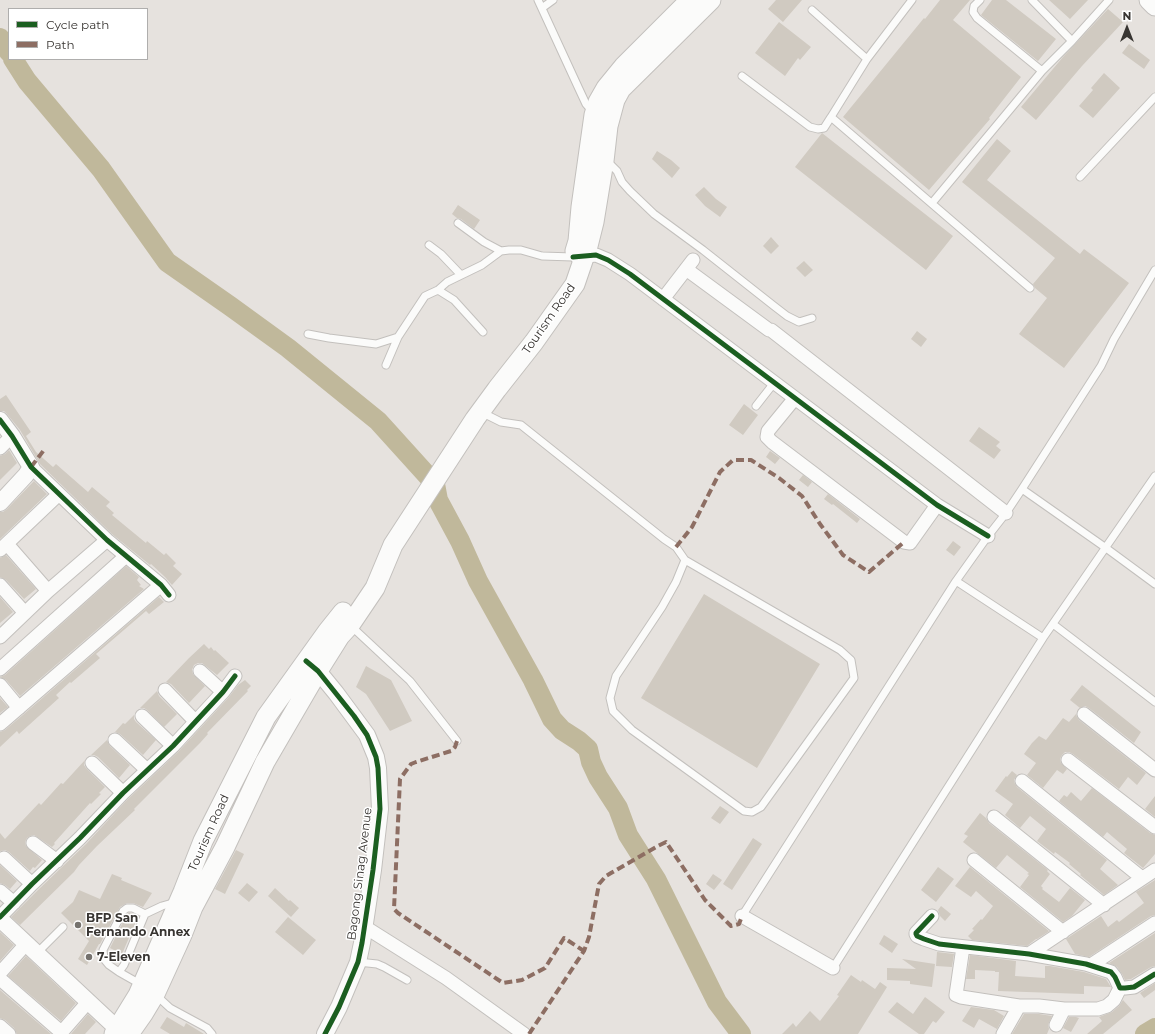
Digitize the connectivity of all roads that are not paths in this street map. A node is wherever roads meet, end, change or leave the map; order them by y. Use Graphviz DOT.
graph roads {
  1 [pos="538,0"];
  2 [pos="552,0"];
  3 [pos="690,0"];
  4 [pos="710,0"];
  5 [pos="912,0"];
  6 [pos="980,0"];
  7 [pos="1032,0"];
  8 [pos="1109,0"];
  9 [pos="1149,0"];
  10 [pos="1155,6"];
  11 [pos="542,8"];
  12 [pos="812,10"];
  13 [pos="1072,41"];
  14 [pos="867,60"];
  15 [pos="1042,71"];
  16 [pos="742,76"];
  17 [pos="1155,97"];
  18 [pos="831,117"];
  19 [pos="601,120"];
  20 [pos="604,161"];
  21 [pos="1080,177"];
  22 [pos="932,203"];
  23 [pos="458,223"];
  24 [pos="429,245"];
  25 [pos="501,251"];
  26 [pos="579,257"];
  27 [pos="1155,270"];
  28 [pos="461,275"];
  29 [pos="1030,288"];
  30 [pos="438,290"];
  31 [pos="663,299"];
  32 [pos="812,318"];
  33 [pos="483,332"];
  34 [pos="308,334"];
  35 [pos="398,337"];
  36 [pos="386,365"];
  37 [pos="774,383"];
  38 [pos="795,398"];
  39 [pos="756,406"];
  40 [pos="478,409"];
  41 [pos="0,420"];
  42 [pos="12,436"];
  43 [pos="0,448"];
  44 [pos="31,467"];
  45 [pos="1155,476"];
  46 [pos="1022,489"];
  47 [pos="60,494"];
  48 [pos="0,503"];
  49 [pos="937,505"];
  50 [pos="1006,513"];
  51 [pos="988,536"];
  52 [pos="107,540"];
  53 [pos="3,547"];
  54 [pos="1106,548"];
  55 [pos="126,556"];
  56 [pos="685,560"];
  57 [pos="956,581"];
  58 [pos="0,584"];
  59 [pos="1155,584"];
  60 [pos="48,592"];
  61 [pos="25,614"];
  62 [pos="345,621"];
  63 [pos="1053,624"];
  64 [pos="0,637"];
  65 [pos="1043,638"];
  66 [pos="312,666"];
  67 [pos="0,669"];
  68 [pos="200,671"];
  69 [pos="235,676"];
  70 [pos="0,685"];
  71 [pos="165,690"];
  72 [pos="222,692"];
  73 [pos="1155,702"];
  74 [pos="18,708"];
  75 [pos="1084,714"];
  76 [pos="142,716"];
  77 [pos="196,720"];
  78 [pos="0,724"];
  79 [pos="115,740"];
  80 [pos="457,741"];
  81 [pos="173,746"];
  82 [pos="1068,760"];
  83 [pos="92,763"];
  84 [pos="147,770"];
  85 [pos="1155,770"];
  86 [pos="1022,781"];
  87 [pos="123,793"];
  88 [pos="994,817"];
  89 [pos="1155,827"];
  90 [pos="33,843"];
  91 [pos="4,858"];
  92 [pos="974,860"];
  93 [pos="58,861"];
  94 [pos="1155,870"];
  95 [pos="1142,878"];
  96 [pos="32,884"];
  97 [pos="0,891"];
  98 [pos="14,903"];
  99 [pos="186,904"];
  100 [pos="1104,905"];
  101 [pos="145,914"];
  102 [pos="742,916"];
  103 [pos="932,916"];
  104 [pos="0,918"];
  105 [pos="1155,923"];
  106 [pos="63,927"];
  107 [pos="365,927"];
  108 [pos="1063,932"];
  109 [pos="963,947"];
  110 [pos="32,949"];
  111 [pos="1029,954"];
  112 [pos="358,962"];
  113 [pos="1092,966"];
  114 [pos="833,968"];
  115 [pos="119,972"];
  116 [pos="0,973"];
  117 [pos="1155,974"];
  118 [pos="0,979"];
  119 [pos="408,980"];
  120 [pos="1120,988"];
  121 [pos="149,990"];
  122 [pos="88,1002"];
  123 [pos="1018,1006"];
  124 [pos="1064,1009"];
  125 [pos="1056,1025"];
  126 [pos="0,1026"];
  127 [pos="60,1033"];
  128 [pos="121,1033"];
  129 [pos="9,1034"];
  130 [pos="212,1034"];
  131 [pos="325,1034"];
  132 [pos="524,1034"];
  133 [pos="1003,1034"];
  1 -- 11 [label="lane"];
  2 -- 11 [label="lane"];
  3 -- 19 [label="main road, Tourism Road"];
  4 -- 19 [label="main road, Tourism Road"];
  5 -- 14 [label="lane"];
  6 -- 15 [label="lane"];
  7 -- 13 [label="lane"];
  8 -- 13 [label="lane"];
  9 -- 10 [label="main road"];
  11 -- 19 [label="lane"];
  12 -- 14 [label="lane"];
  13 -- 15 [label="lane"];
  14 -- 18 [label="lane"];
  15 -- 22 [label="lane"];
  16 -- 18 [label="lane"];
  17 -- 21 [label="lane"];
  18 -- 22 [label="lane"];
  19 -- 20 [label="main road, Tourism Road"];
  19 -- 26 [label="main road, Tourism Road"];
  20 -- 26 [label="main road, Tourism Road"];
  20 -- 32 [label="lane"];
  22 -- 29 [label="lane"];
  23 -- 25 [label="lane"];
  24 -- 28 [label="lane"];
  25 -- 26 [label="lane"];
  25 -- 28 [label="lane"];
  26 -- 31 [label="street"];
  26 -- 40 [label="main road, Tourism Road"];
  26 -- 40 [label="main road, Tourism Road"];
  27 -- 46 [label="lane"];
  28 -- 30 [label="lane"];
  30 -- 33 [label="lane"];
  30 -- 35 [label="lane"];
  31 -- 37 [label="street"];
  31 -- 50 [label="street"];
  34 -- 35 [label="lane"];
  35 -- 36 [label="lane"];
  37 -- 38 [label="street"];
  37 -- 39 [label="lane"];
  38 -- 49 [label="street"];
  38 -- 49 [label="street"];
  40 -- 56 [label="lane"];
  40 -- 62 [label="main road, Tourism Road"];
  41 -- 42 [label="street"];
  42 -- 43 [label="street"];
  42 -- 44 [label="street"];
  44 -- 47 [label="street"];
  44 -- 48 [label="street"];
  45 -- 54 [label="lane"];
  46 -- 50 [label="lane"];
  46 -- 54 [label="lane"];
  47 -- 52 [label="street"];
  47 -- 53 [label="street"];
  49 -- 51 [label="street"];
  50 -- 51 [label="lane"];
  51 -- 57 [label="lane"];
  52 -- 55 [label="street"];
  52 -- 60 [label="street"];
  53 -- 60 [label="street"];
  54 -- 59 [label="lane"];
  54 -- 63 [label="lane"];
  55 -- 67 [label="street"];
  55 -- 74 [label="street"];
  56 -- 56 [label="lane"];
  57 -- 65 [label="lane"];
  57 -- 102 [label="lane"];
  58 -- 61 [label="street"];
  60 -- 61 [label="street"];
  61 -- 64 [label="street"];
  62 -- 66 [label="main road"];
  62 -- 66 [label="main road, Tourism Road"];
  62 -- 80 [label="lane"];
  63 -- 65 [label="lane"];
  63 -- 73 [label="lane"];
  65 -- 114 [label="lane"];
  66 -- 99 [label="main road, Tourism Road"];
  66 -- 107 [label="street, Bagong Sinag Avenue"];
  68 -- 72 [label="street"];
  69 -- 72 [label="street"];
  70 -- 74 [label="street"];
  71 -- 77 [label="street"];
  72 -- 77 [label="street"];
  74 -- 78 [label="street"];
  75 -- 85 [label="street"];
  76 -- 81 [label="street"];
  77 -- 81 [label="street"];
  79 -- 84 [label="street"];
  81 -- 84 [label="street"];
  82 -- 89 [label="street"];
  83 -- 87 [label="street"];
  84 -- 87 [label="street"];
  86 -- 95 [label="street"];
  87 -- 93 [label="street"];
  88 -- 100 [label="street"];
  90 -- 93 [label="street"];
  91 -- 96 [label="street"];
  92 -- 108 [label="street"];
  93 -- 96 [label="street"];
  94 -- 95 [label="street"];
  95 -- 100 [label="street"];
  96 -- 98 [label="street"];
  97 -- 98 [label="street"];
  98 -- 104 [label="street"];
  99 -- 101 [label="lane"];
  99 -- 121 [label="main road, Tourism Road"];
  100 -- 108 [label="street"];
  101 -- 115 [label="lane"];
  101 -- 115 [label="lane"];
  102 -- 114 [label="street"];
  103 -- 109 [label="street"];
  104 -- 110 [label="street"];
  105 -- 113 [label="street"];
  106 -- 110 [label="lane"];
  107 -- 112 [label="street, Bagong Sinag Avenue"];
  107 -- 132 [label="street"];
  108 -- 111 [label="street"];
  109 -- 111 [label="street"];
  109 -- 123 [label="street"];
  110 -- 116 [label="street"];
  110 -- 122 [label="street"];
  111 -- 113 [label="street"];
  112 -- 119 [label="lane"];
  112 -- 131 [label="street, Bagong Sinag Avenue"];
  113 -- 120 [label="street"];
  115 -- 121 [label="lane"];
  117 -- 120 [label="street"];
  118 -- 127 [label="street"];
  120 -- 124 [label="street"];
  121 -- 128 [label="main road, Tourism Road"];
  121 -- 130 [label="lane"];
  122 -- 127 [label="street"];
  122 -- 128 [label="street"];
  123 -- 124 [label="street"];
  123 -- 133 [label="street"];
  124 -- 125 [label="street"];
  126 -- 129 [label="street"];
}
